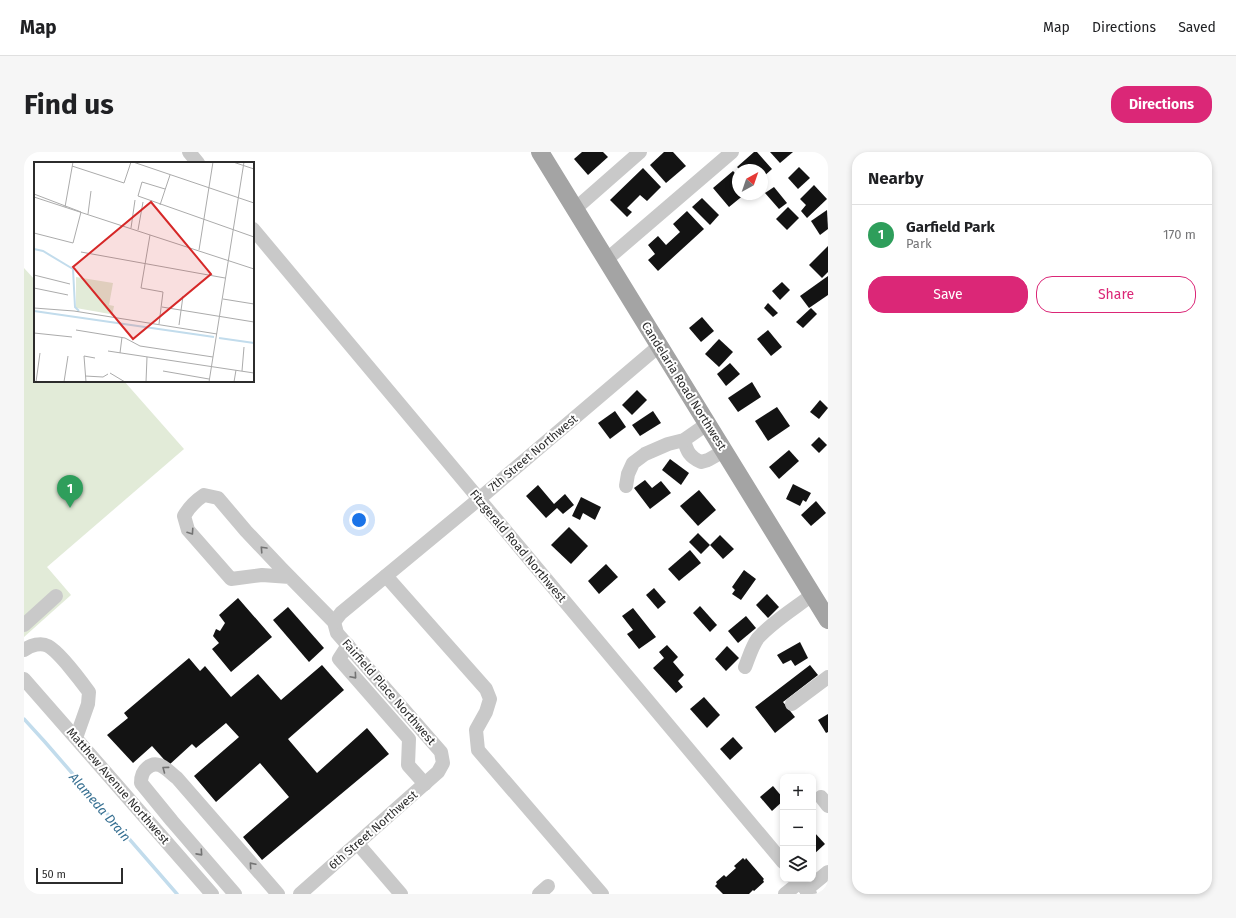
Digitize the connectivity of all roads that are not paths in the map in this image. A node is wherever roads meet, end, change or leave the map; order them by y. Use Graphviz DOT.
graph roads {
  1 [pos="189,152"];
  2 [pos="540,152"];
  3 [pos="640,152"];
  4 [pos="732,152"];
  5 [pos="197,162"];
  6 [pos="576,208"];
  7 [pos="254,230"];
  8 [pos="606,260"];
  9 [pos="659,346"];
  10 [pos="707,424"];
  11 [pos="684,440"];
  12 [pos="724,451"];
  13 [pos="626,486"];
  14 [pos="479,499"];
  15 [pos="386,576"];
  16 [pos="290,577"];
  17 [pos="812,595"];
  18 [pos="56,596"];
  19 [pos="828,620"];
  20 [pos="334,622"];
  21 [pos="24,625"];
  22 [pos="348,645"];
  23 [pos="24,650"];
  24 [pos="745,667"];
  25 [pos="828,677"];
  26 [pos="24,679"];
  27 [pos="792,704"];
  28 [pos="76,738"];
  29 [pos="443,763"];
  30 [pos="425,784"];
  31 [pos="358,844"];
  32 [pos="780,858"];
  33 [pos="828,872"];
  34 [pos="803,886"];
  35 [pos="212,894"];
  36 [pos="235,894"];
  37 [pos="278,894"];
  38 [pos="300,894"];
  39 [pos="401,894"];
  40 [pos="602,894"];
  41 [pos="785,894"];
  1 -- 5 [label="street"];
  2 -- 6 [label="main road, Candelaria Road Northwest"];
  3 -- 6 [label="street"];
  4 -- 8 [label="street"];
  6 -- 8 [label="main road, Candelaria Road Northwest"];
  7 -- 14 [label="street, Fitzgerald Road Northwest"];
  8 -- 9 [label="main road, Candelaria Road Northwest"];
  9 -- 10 [label="main road, Candelaria Road Northwest"];
  9 -- 14 [label="street, 7th Street Northwest"];
  10 -- 11 [label="street"];
  10 -- 12 [label="main road, Candelaria Road Northwest"];
  11 -- 12 [label="street"];
  11 -- 13 [label="street"];
  12 -- 17 [label="main road, Candelaria Road Northwest"];
  14 -- 15 [label="street, 7th Street Northwest"];
  14 -- 32 [label="street, Fitzgerald Road Northwest"];
  15 -- 20 [label="street, 7th Street Northwest"];
  15 -- 40 [label="street"];
  16 -- 16 [label="street, Fairfield Place Northwest, one-way"];
  16 -- 20 [label="street, Fairfield Place Northwest"];
  17 -- 19 [label="main road, Candelaria Road Northwest"];
  17 -- 24 [label="street"];
  18 -- 21 [label="street"];
  20 -- 22 [label="street, Fairfield Place Northwest"];
  22 -- 29 [label="street, Fairfield Place Northwest"];
  22 -- 30 [label="street, one-way"];
  23 -- 28 [label="street"];
  25 -- 27 [label="street"];
  26 -- 28 [label="street, Matthew Avenue Northwest"];
  28 -- 35 [label="street, Matthew Avenue Northwest"];
  29 -- 30 [label="street, 6th Street Northwest"];
  30 -- 31 [label="street, 6th Street Northwest"];
  31 -- 38 [label="street, 6th Street Northwest"];
  31 -- 39 [label="street"];
  33 -- 34 [label="street"];
  34 -- 41 [label="street"];
  37 -- 36 [label="street, one-way"];
}
